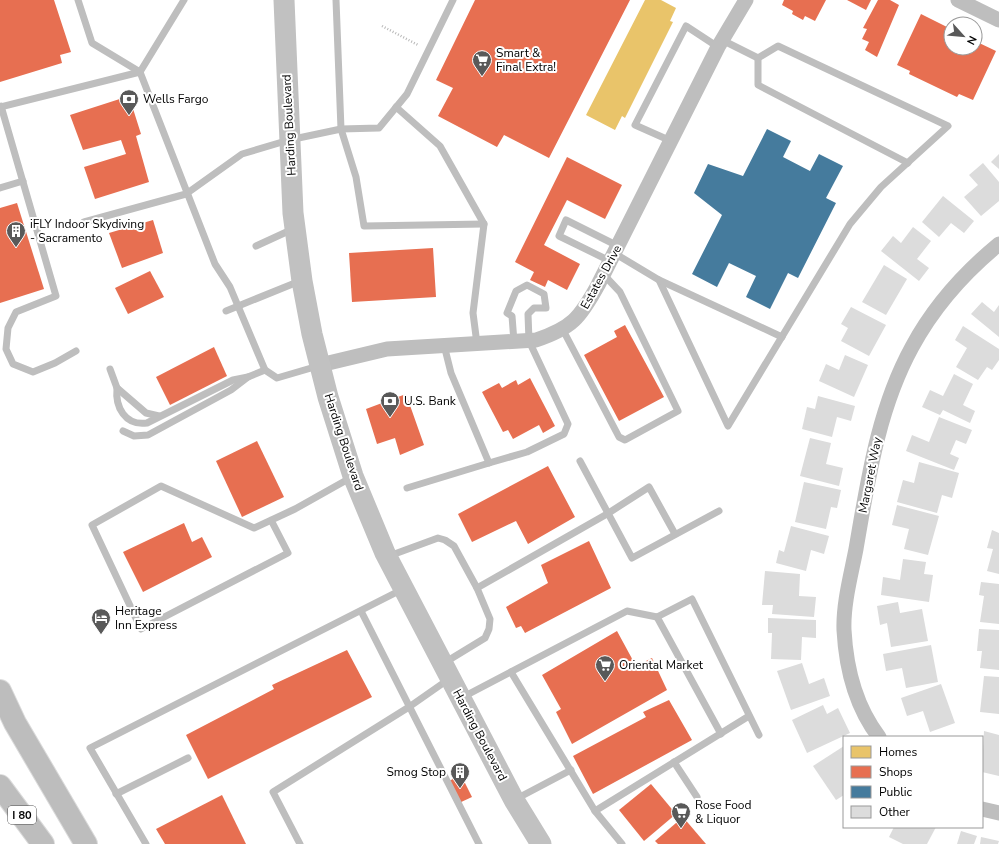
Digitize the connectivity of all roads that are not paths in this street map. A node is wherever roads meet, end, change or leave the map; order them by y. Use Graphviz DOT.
graph roads {
  1 [pos="78,0"];
  2 [pos="184,0"];
  3 [pos="284,0"];
  4 [pos="336,0"];
  5 [pos="453,0"];
  6 [pos="746,0"];
  7 [pos="958,0"];
  8 [pos="999,20"];
  9 [pos="720,44"];
  10 [pos="758,58"];
  11 [pos="140,72"];
  12 [pos="1,107"];
  13 [pos="396,107"];
  14 [pos="341,129"];
  15 [pos="289,140"];
  16 [pos="671,141"];
  17 [pos="908,163"];
  18 [pos="23,181"];
  19 [pos="0,188"];
  20 [pos="186,194"];
  21 [pos="84,222"];
  22 [pos="484,224"];
  23 [pos="295,228"];
  24 [pos="999,244"];
  25 [pos="256,246"];
  26 [pos="612,259"];
  27 [pos="659,280"];
  28 [pos="302,281"];
  29 [pos="236,305"];
  30 [pos="226,310"];
  31 [pos="563,330"];
  32 [pos="782,337"];
  33 [pos="521,342"];
  34 [pos="477,344"];
  35 [pos="444,345"];
  36 [pos="76,351"];
  37 [pos="320,365"];
  38 [pos="110,369"];
  39 [pos="265,370"];
  40 [pos="248,377"];
  41 [pos="117,388"];
  42 [pos="159,416"];
  43 [pos="123,431"];
  44 [pos="580,461"];
  45 [pos="489,463"];
  46 [pos="353,476"];
  47 [pos="407,488"];
  48 [pos="719,511"];
  49 [pos="607,514"];
  50 [pos="272,520"];
  51 [pos="675,534"];
  52 [pos="387,557"];
  53 [pos="477,588"];
  54 [pos="403,589"];
  55 [pos="361,611"];
  56 [pos="657,618"];
  57 [pos="446,671"];
  58 [pos="511,672"];
  59 [pos="0,691"];
  60 [pos="461,698"];
  61 [pos="409,707"];
  62 [pos="749,716"];
  63 [pos="721,734"];
  64 [pos="759,735"];
  65 [pos="879,736"];
  66 [pos="188,758"];
  67 [pos="674,762"];
  68 [pos="571,770"];
  69 [pos="0,786"];
  70 [pos="116,794"];
  71 [pos="698,797"];
  72 [pos="514,800"];
  73 [pos="983,809"];
  74 [pos="595,811"];
  75 [pos="999,813"];
  76 [pos="43,844"];
  77 [pos="86,844"];
  78 [pos="146,844"];
  79 [pos="300,844"];
  80 [pos="479,844"];
  81 [pos="541,844"];
  82 [pos="622,844"];
  1 -- 11 [label="lane"];
  2 -- 11 [label="lane"];
  3 -- 15 [label="main road, Harding Boulevard"];
  4 -- 14 [label="lane"];
  5 -- 13 [label="lane"];
  6 -- 9 [label="street, Estates Drive"];
  7 -- 8 [label="street"];
  9 -- 10 [label="lane"];
  9 -- 16 [label="street, Estates Drive"];
  9 -- 16 [label="lane"];
  10 -- 17 [label="lane"];
  10 -- 17 [label="lane"];
  11 -- 12 [label="lane"];
  11 -- 20 [label="lane"];
  12 -- 18 [label="lane"];
  13 -- 14 [label="lane"];
  13 -- 22 [label="lane"];
  14 -- 15 [label="lane"];
  14 -- 22 [label="lane"];
  15 -- 20 [label="lane"];
  15 -- 23 [label="main road, Harding Boulevard"];
  16 -- 26 [label="street, Estates Drive"];
  17 -- 32 [label="lane"];
  18 -- 19 [label="lane"];
  18 -- 36 [label="lane"];
  20 -- 21 [label="lane"];
  20 -- 29 [label="lane"];
  22 -- 34 [label="lane"];
  23 -- 25 [label="lane"];
  23 -- 28 [label="main road, Harding Boulevard"];
  24 -- 65 [label="street, Margaret Way"];
  26 -- 26 [label="lane"];
  26 -- 27 [label="lane"];
  26 -- 31 [label="street, Estates Drive"];
  26 -- 31 [label="lane"];
  27 -- 32 [label="lane"];
  27 -- 32 [label="lane"];
  28 -- 29 [label="lane"];
  28 -- 37 [label="main road, Harding Boulevard"];
  29 -- 30 [label="lane"];
  29 -- 39 [label="lane"];
  31 -- 33 [label="street, Estates Drive"];
  33 -- 33 [label="lane"];
  33 -- 34 [label="street, Estates Drive"];
  33 -- 45 [label="lane"];
  34 -- 35 [label="street, Estates Drive"];
  35 -- 37 [label="street, Estates Drive"];
  35 -- 45 [label="lane"];
  37 -- 39 [label="lane"];
  37 -- 46 [label="main road, Harding Boulevard"];
  38 -- 41 [label="lane"];
  39 -- 40 [label="lane"];
  40 -- 42 [label="lane"];
  40 -- 43 [label="lane"];
  41 -- 42 [label="lane"];
  41 -- 42 [label="lane"];
  44 -- 49 [label="lane"];
  45 -- 47 [label="lane"];
  46 -- 50 [label="lane"];
  46 -- 52 [label="main road, Harding Boulevard"];
  48 -- 51 [label="lane"];
  49 -- 51 [label="lane"];
  49 -- 51 [label="lane"];
  49 -- 53 [label="lane"];
  50 -- 50 [label="lane"];
  52 -- 53 [label="lane"];
  52 -- 54 [label="main road, Harding Boulevard"];
  53 -- 57 [label="lane"];
  54 -- 55 [label="lane"];
  54 -- 57 [label="main road, Harding Boulevard"];
  55 -- 61 [label="lane"];
  55 -- 70 [label="lane"];
  56 -- 58 [label="lane"];
  56 -- 62 [label="lane"];
  56 -- 63 [label="lane"];
  57 -- 60 [label="main road, Harding Boulevard"];
  57 -- 61 [label="lane"];
  58 -- 60 [label="lane"];
  58 -- 68 [label="lane"];
  59 -- 77 [label="highway"];
  60 -- 72 [label="main road, Harding Boulevard"];
  61 -- 79 [label="lane"];
  61 -- 80 [label="lane"];
  62 -- 63 [label="lane"];
  62 -- 64 [label="lane"];
  63 -- 67 [label="lane"];
  66 -- 70 [label="lane"];
  67 -- 71 [label="lane"];
  67 -- 74 [label="lane"];
  68 -- 72 [label="lane"];
  68 -- 74 [label="lane"];
  69 -- 76 [label="highway, I 80"];
  70 -- 78 [label="lane"];
  72 -- 81 [label="main road, Harding Boulevard"];
  73 -- 75 [label="street"];
  74 -- 82 [label="lane"];
}
